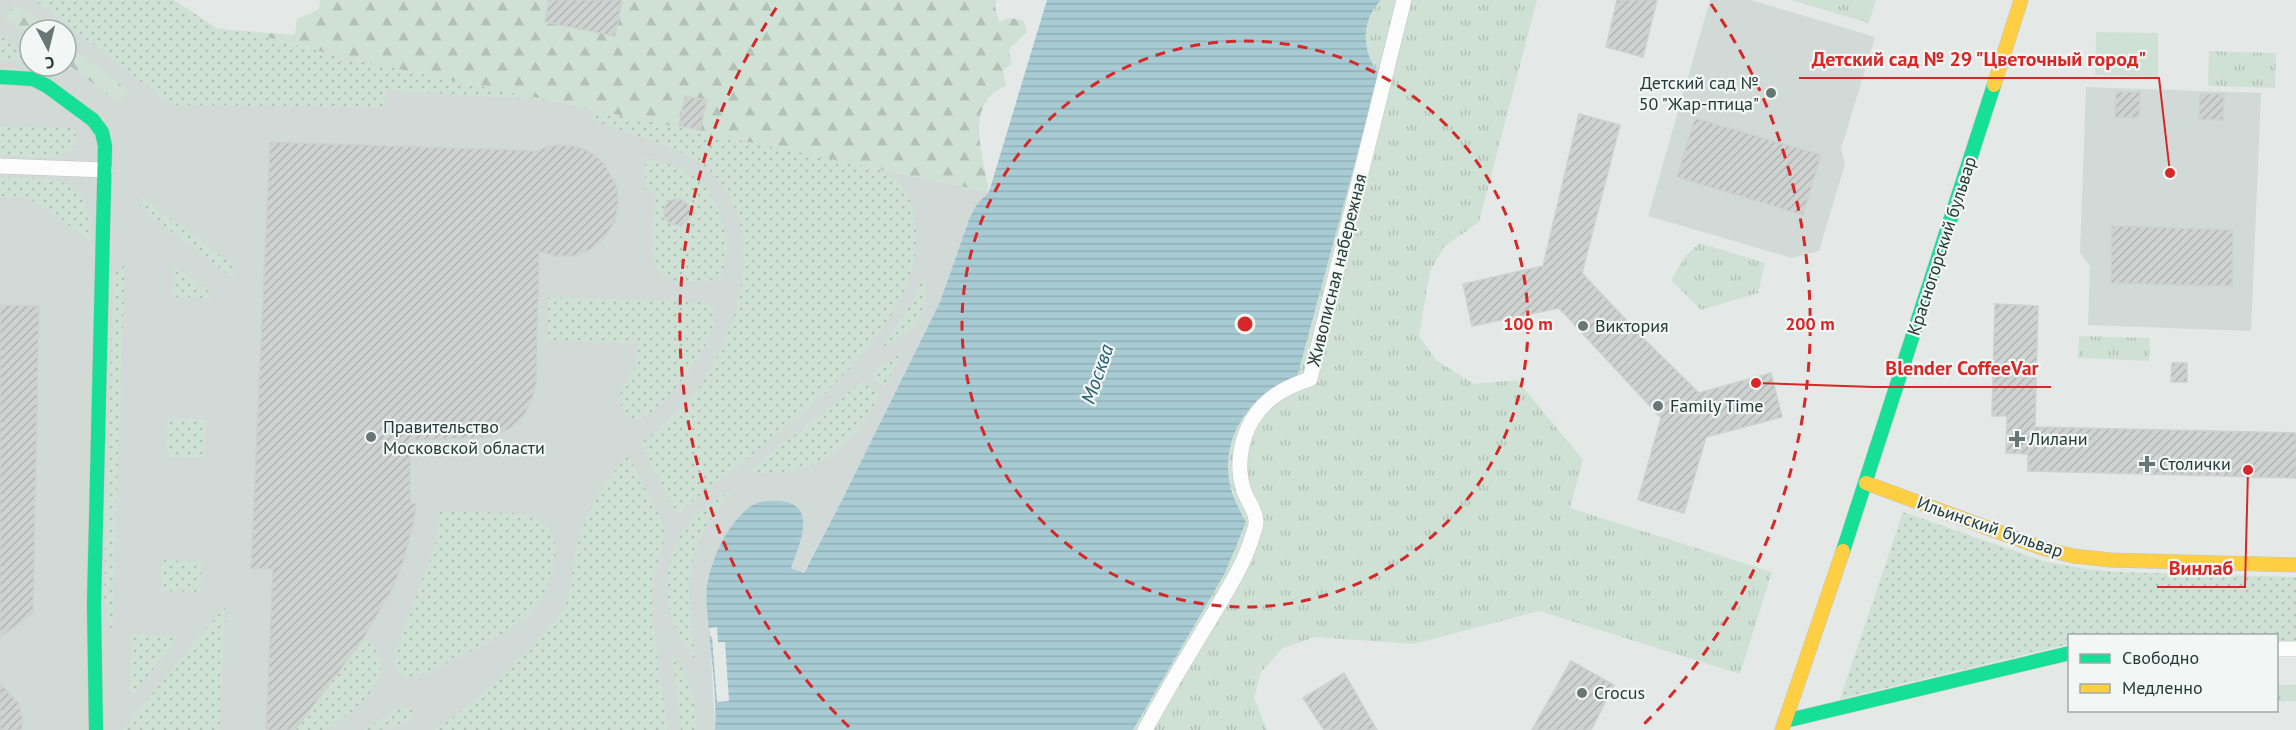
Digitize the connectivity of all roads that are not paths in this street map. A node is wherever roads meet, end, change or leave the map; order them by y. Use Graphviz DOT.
graph roads {
  1 [pos="1404,0"];
  2 [pos="2021,0"];
  3 [pos="0,77"];
  4 [pos="0,166"];
  5 [pos="105,170"];
  6 [pos="1866,483"];
  7 [pos="2296,565"];
  8 [pos="2278,649"];
  9 [pos="2296,649"];
  10 [pos="2068,654"];
  11 [pos="1783,726"];
  12 [pos="96,730"];
  13 [pos="1145,730"];
  1 -- 13 [label="street, Живописная набережная"];
  2 -- 6 [label="street, Красногорский бульвар"];
  3 -- 5 [label="street"];
  4 -- 5 [label="street"];
  5 -- 12 [label="street"];
  6 -- 7 [label="street, Ильинский бульвар"];
  6 -- 11 [label="street, Красногорский бульвар"];
  8 -- 9 [label="street"];
  10 -- 11 [label="street"];
}
